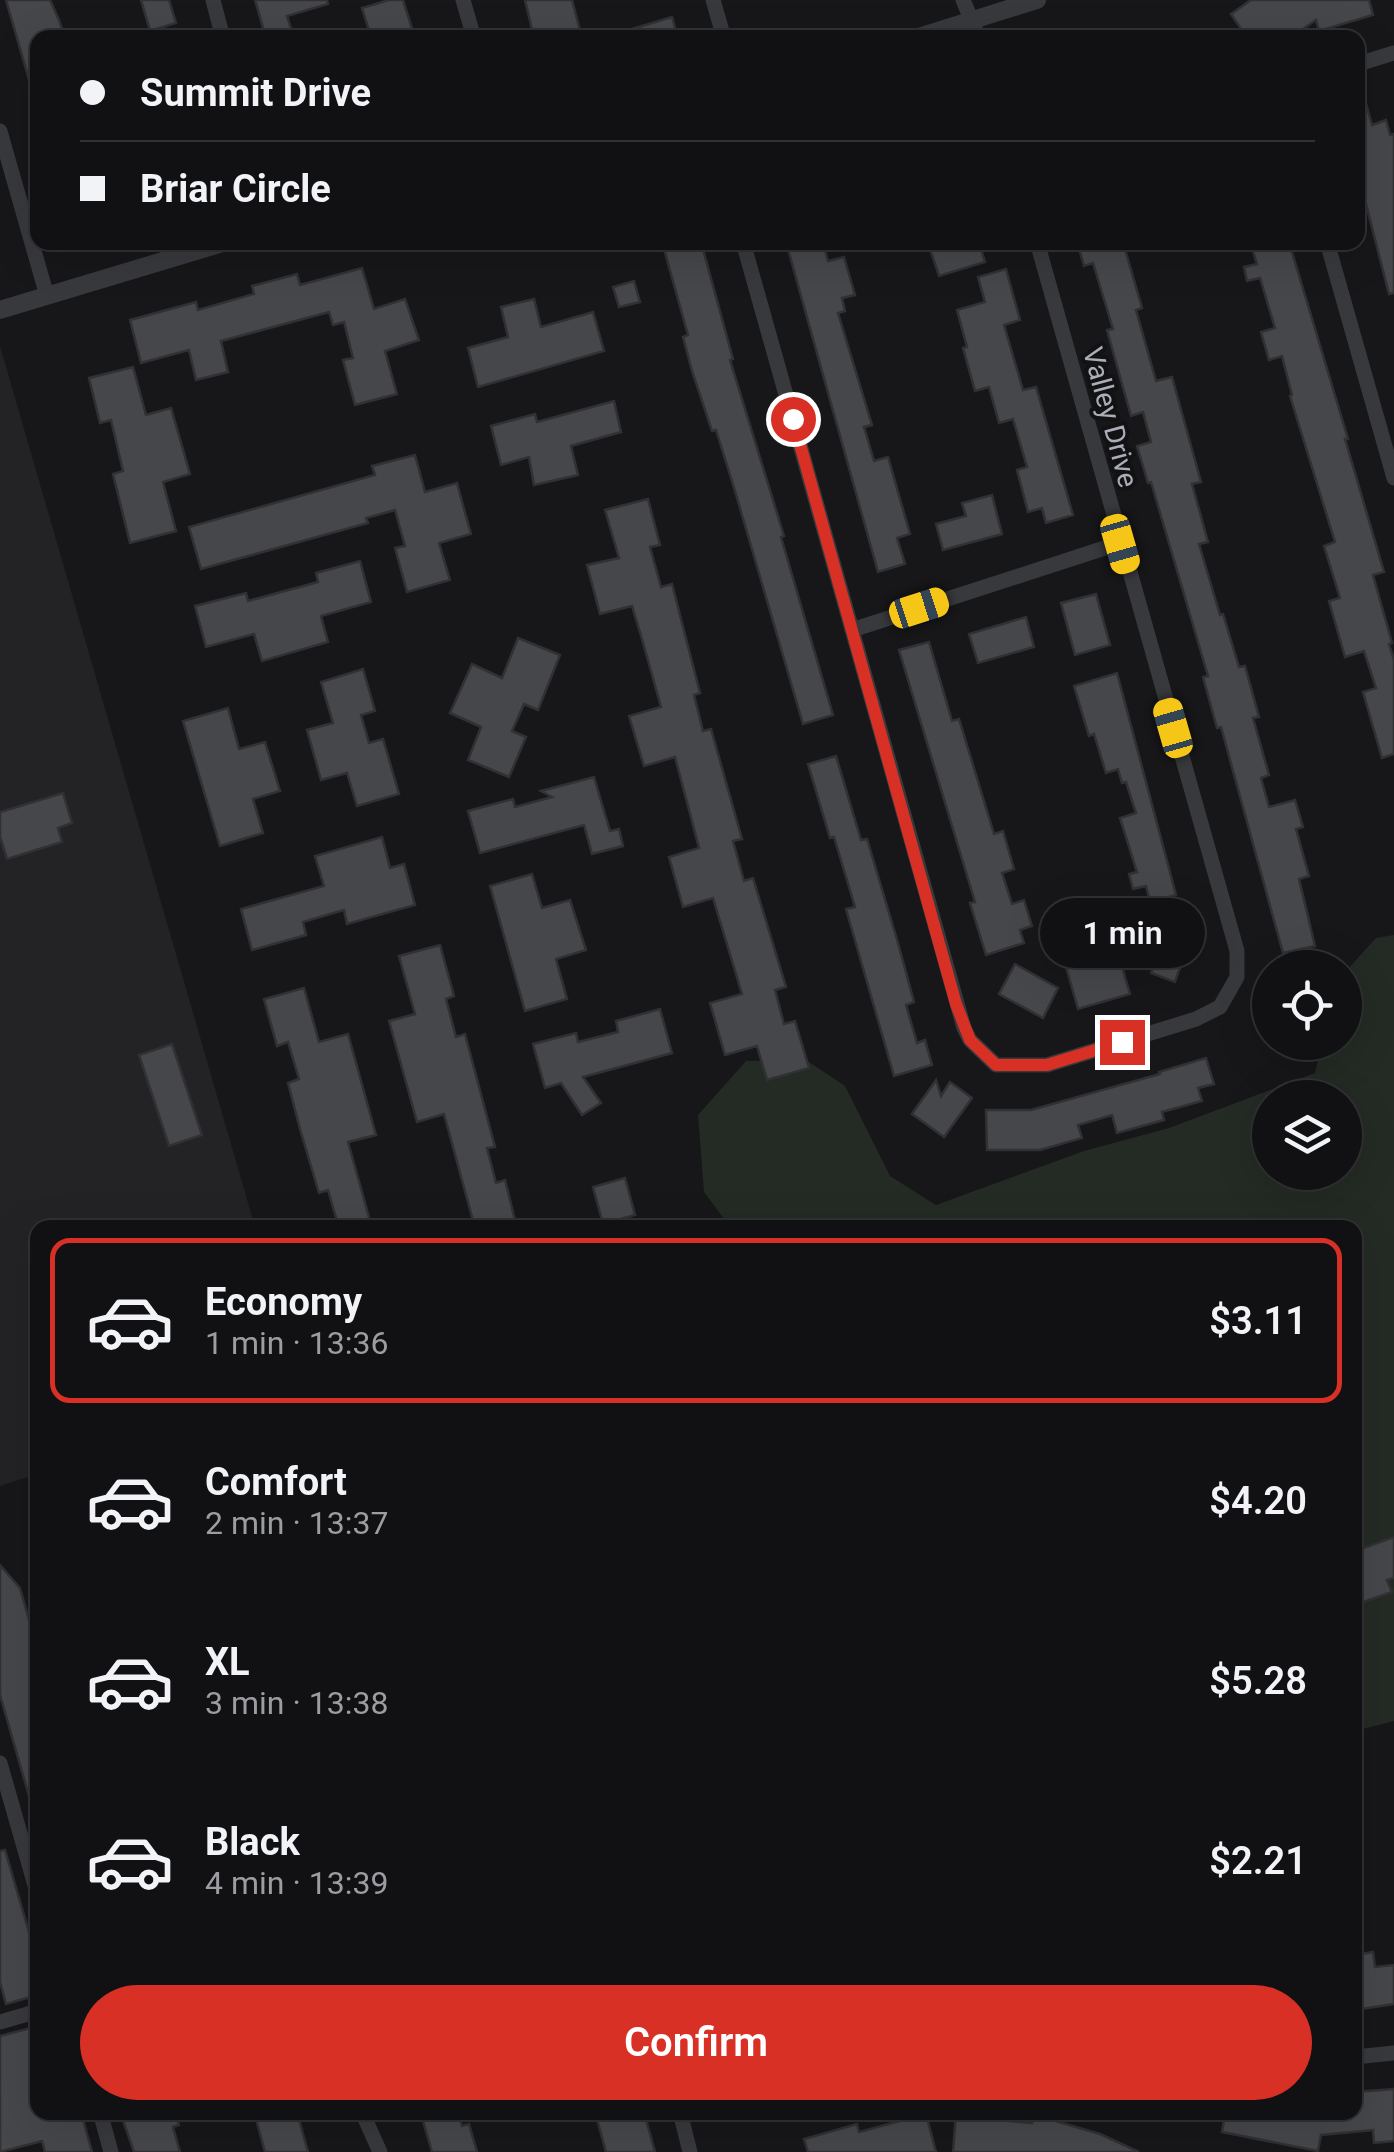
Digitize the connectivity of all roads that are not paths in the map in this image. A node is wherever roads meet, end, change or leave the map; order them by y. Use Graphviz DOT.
graph roads {
  1 [pos="212,0"];
  2 [pos="464,0"];
  3 [pos="713,0"];
  4 [pos="963,0"];
  5 [pos="1037,0"];
  6 [pos="975,29"];
  7 [pos="221,30"];
  8 [pos="472,30"];
  9 [pos="722,30"];
  10 [pos="1394,53"];
  11 [pos="1365,62"];
  12 [pos="0,131"];
  13 [pos="30,239"];
  14 [pos="33,250"];
  15 [pos="199,250"];
  16 [pos="745,250"];
  17 [pos="1039,250"];
  18 [pos="1328,250"];
  19 [pos="46,296"];
  20 [pos="0,310"];
  21 [pos="1394,478"];
  22 [pos="1120,544"];
  23 [pos="852,630"];
  24 [pos="0,1763"];
  25 [pos="30,1868"];
  26 [pos="30,2013"];
  27 [pos="0,2022"];
  28 [pos="1394,2053"];
  29 [pos="1362,2057"];
  30 [pos="102,2120"];
  31 [pos="366,2120"];
  32 [pos="682,2120"];
  33 [pos="111,2152"];
  34 [pos="380,2152"];
  35 [pos="690,2152"];
  1 -- 7 [label="street"];
  2 -- 8 [label="street"];
  3 -- 9 [label="street"];
  4 -- 6 [label="street"];
  5 -- 6 [label="street"];
  10 -- 11 [label="street"];
  12 -- 13 [label="street"];
  14 -- 19 [label="street"];
  15 -- 19 [label="street"];
  16 -- 23 [label="street"];
  17 -- 22 [label="street, Valley Drive"];
  18 -- 21 [label="street"];
  19 -- 20 [label="street"];
  22 -- 23 [label="street"];
  22 -- 23 [label="street, Valley Drive"];
  24 -- 25 [label="street"];
  26 -- 27 [label="street"];
  28 -- 29 [label="street"];
  30 -- 33 [label="street"];
  31 -- 34 [label="street"];
  32 -- 35 [label="street"];
}
